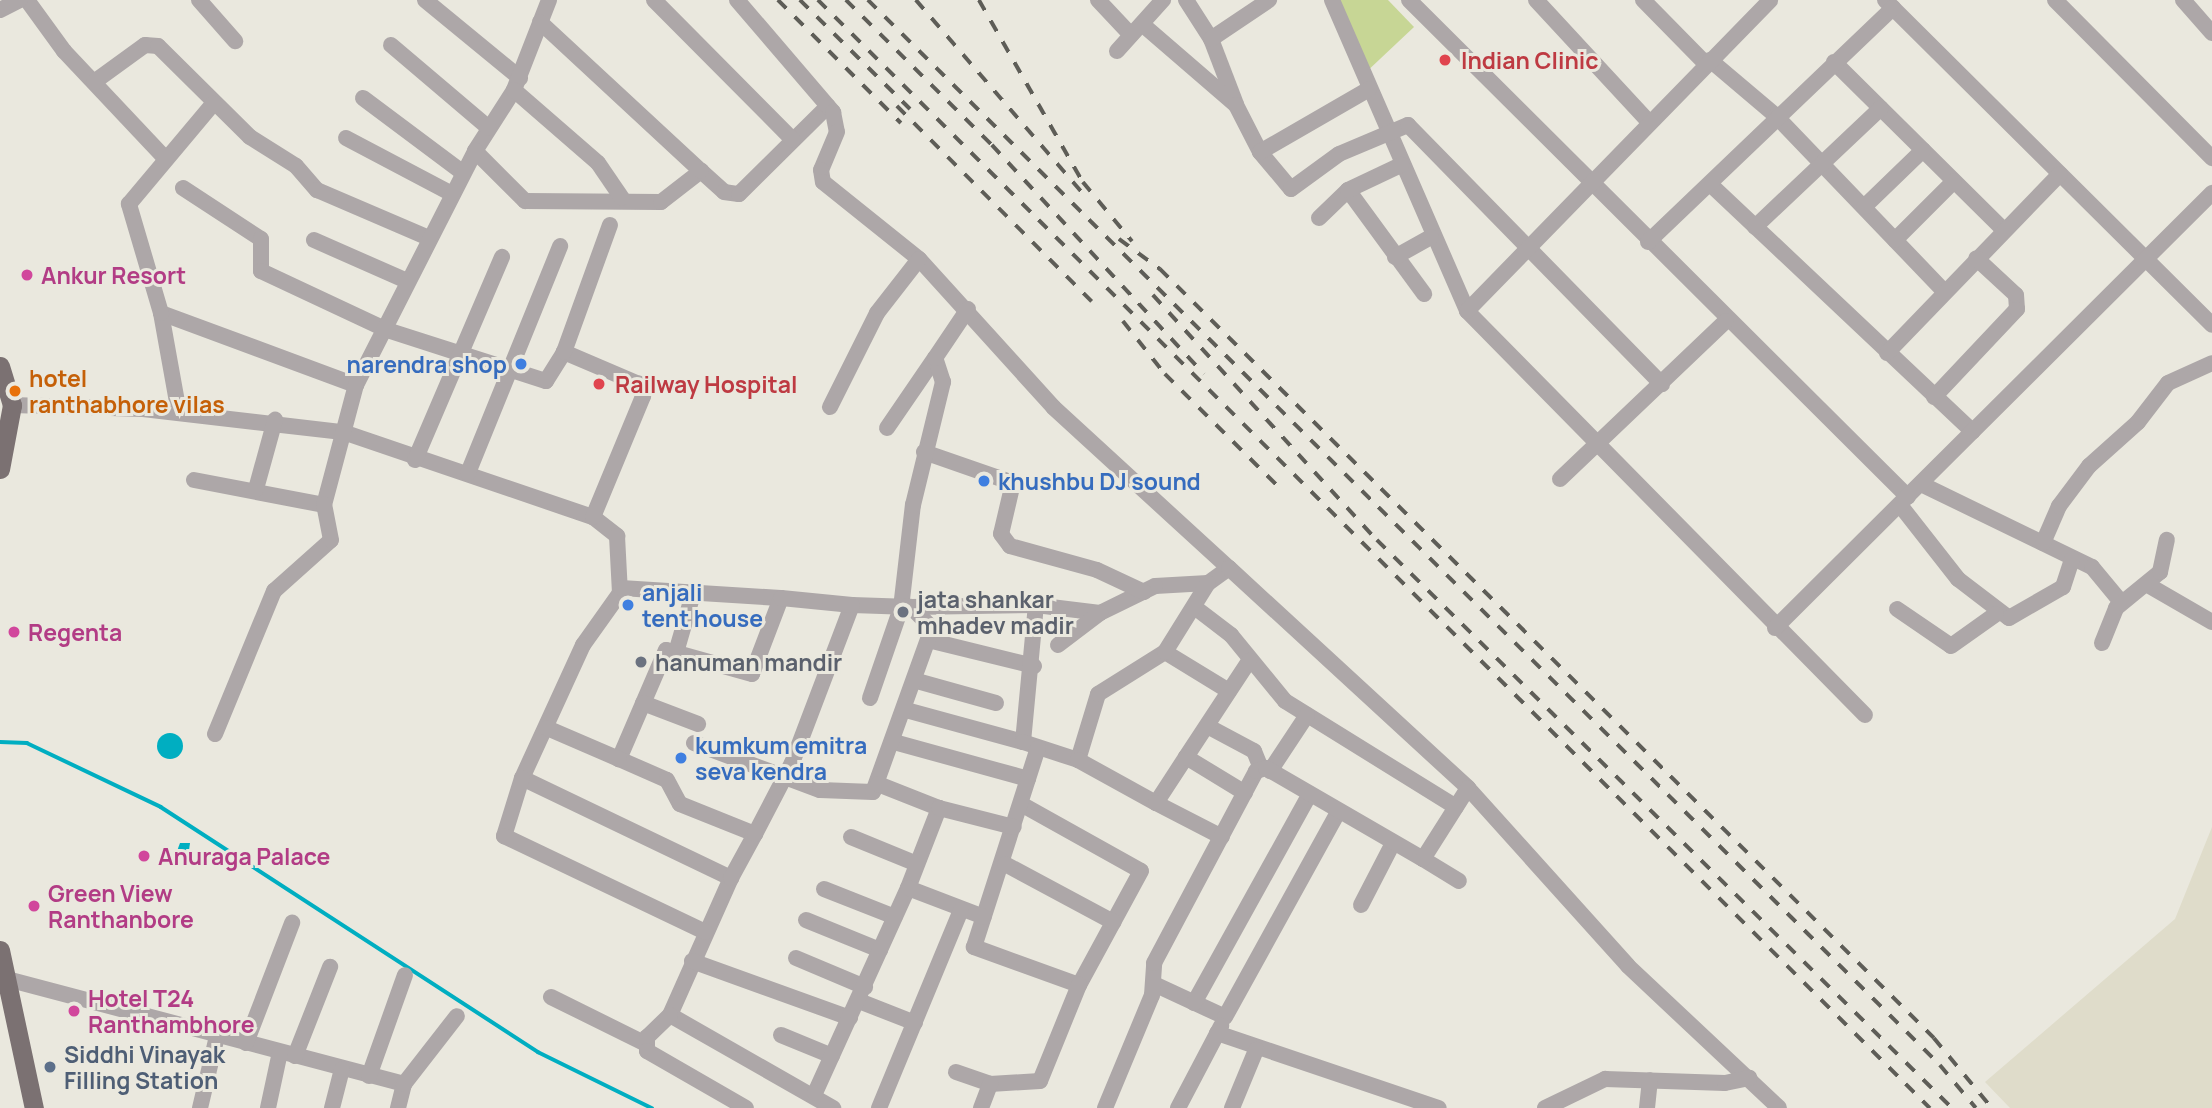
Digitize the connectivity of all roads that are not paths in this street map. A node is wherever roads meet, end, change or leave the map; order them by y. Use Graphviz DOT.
graph roads {
  1 [pos="20,0"];
  2 [pos="27,0"];
  3 [pos="200,0"];
  4 [pos="425,0"];
  5 [pos="549,0"];
  6 [pos="654,0"];
  7 [pos="737,0"];
  8 [pos="1098,0"];
  9 [pos="1163,0"];
  10 [pos="1186,0"];
  11 [pos="1269,0"];
  12 [pos="1332,0"];
  13 [pos="1409,0"];
  14 [pos="1643,0"];
  15 [pos="2055,0"];
  16 [pos="2183,0"];
  17 [pos="1541,2"];
  18 [pos="1764,2"];
  19 [pos="1889,4"];
  20 [pos="0,10"];
  21 [pos="540,22"];
  22 [pos="1136,29"];
  23 [pos="2212,33"];
  24 [pos="1211,39"];
  25 [pos="235,41"];
  26 [pos="391,45"];
  27 [pos="1117,51"];
  28 [pos="1708,62"];
  29 [pos="1834,62"];
  30 [pos="94,82"];
  31 [pos="517,84"];
  32 [pos="1369,89"];
  33 [pos="363,98"];
  34 [pos="213,104"];
  35 [pos="1236,105"];
  36 [pos="828,106"];
  37 [pos="1881,108"];
  38 [pos="1776,116"];
  39 [pos="1648,121"];
  40 [pos="489,128"];
  41 [pos="1387,131"];
  42 [pos="346,138"];
  43 [pos="793,140"];
  44 [pos="422,147"];
  45 [pos="1923,150"];
  46 [pos="475,151"];
  47 [pos="1260,152"];
  48 [pos="164,157"];
  49 [pos="2212,158"];
  50 [pos="1820,163"];
  51 [pos="1401,165"];
  52 [pos="409,167"];
  53 [pos="701,171"];
  54 [pos="462,172"];
  55 [pos="2060,174"];
  56 [pos="1954,181"];
  57 [pos="1710,184"];
  58 [pos="1593,187"];
  59 [pos="183,188"];
  60 [pos="1348,190"];
  61 [pos="2212,193"];
  62 [pos="452,194"];
  63 [pos="622,198"];
  64 [pos="1864,207"];
  65 [pos="1319,218"];
  66 [pos="610,225"];
  67 [pos="1755,226"];
  68 [pos="2004,230"];
  69 [pos="1431,237"];
  70 [pos="429,238"];
  71 [pos="314,240"];
  72 [pos="1895,240"];
  73 [pos="1648,242"];
  74 [pos="560,246"];
  75 [pos="1532,249"];
  76 [pos="502,257"];
  77 [pos="1395,257"];
  78 [pos="1976,258"];
  79 [pos="919,259"];
  80 [pos="2146,260"];
  81 [pos="407,281"];
  82 [pos="1943,290"];
  83 [pos="1424,294"];
  84 [pos="968,309"];
  85 [pos="1467,311"];
  86 [pos="161,313"];
  87 [pos="1726,321"];
  88 [pos="2212,325"];
  89 [pos="387,330"];
  90 [pos="564,352"];
  91 [pos="1887,353"];
  92 [pos="464,356"];
  93 [pos="935,358"];
  94 [pos="2212,363"];
  95 [pos="0,366"];
  96 [pos="508,371"];
  97 [pos="1662,384"];
  98 [pos="356,385"];
  99 [pos="1934,397"];
  100 [pos="12,405"];
  101 [pos="830,407"];
  102 [pos="179,413"];
  103 [pos="275,421"];
  104 [pos="887,428"];
  105 [pos="343,432"];
  106 [pos="1973,432"];
  107 [pos="1597,448"];
  108 [pos="924,452"];
  109 [pos="415,460"];
  110 [pos="0,469"];
  111 [pos="468,473"];
  112 [pos="1560,479"];
  113 [pos="194,480"];
  114 [pos="1922,484"];
  115 [pos="256,489"];
  116 [pos="1904,501"];
  117 [pos="324,505"];
  118 [pos="593,517"];
  119 [pos="2167,540"];
  120 [pos="2043,543"];
  121 [pos="2072,559"];
  122 [pos="1229,568"];
  123 [pos="1208,583"];
  124 [pos="2148,585"];
  125 [pos="621,588"];
  126 [pos="1144,592"];
  127 [pos="693,594"];
  128 [pos="780,598"];
  129 [pos="2122,602"];
  130 [pos="852,605"];
  131 [pos="1036,605"];
  132 [pos="906,608"];
  133 [pos="1197,609"];
  134 [pos="1897,609"];
  135 [pos="1100,613"];
  136 [pos="1996,614"];
  137 [pos="2212,622"];
  138 [pos="1775,628"];
  139 [pos="932,641"];
  140 [pos="2102,643"];
  141 [pos="1058,645"];
  142 [pos="677,649"];
  143 [pos="1165,652"];
  144 [pos="1249,661"];
  145 [pos="1034,666"];
  146 [pos="917,681"];
  147 [pos="1229,691"];
  148 [pos="870,698"];
  149 [pos="643,703"];
  150 [pos="996,703"];
  151 [pos="906,710"];
  152 [pos="1307,715"];
  153 [pos="1865,715"];
  154 [pos="698,724"];
  155 [pos="1209,727"];
  156 [pos="547,728"];
  157 [pos="215,734"];
  158 [pos="694,743"];
  159 [pos="894,743"];
  160 [pos="1030,745"];
  161 [pos="1186,757"];
  162 [pos="619,759"];
  163 [pos="1078,760"];
  164 [pos="1265,769"];
  165 [pos="785,777"];
  166 [pos="522,778"];
  167 [pos="1028,779"];
  168 [pos="878,784"];
  169 [pos="1468,788"];
  170 [pos="1245,793"];
  171 [pos="1310,794"];
  172 [pos="1156,803"];
  173 [pos="1021,804"];
  174 [pos="1456,807"];
  175 [pos="939,808"];
  176 [pos="1338,812"];
  177 [pos="1014,827"];
  178 [pos="755,834"];
  179 [pos="851,837"];
  180 [pos="1222,837"];
  181 [pos="1393,843"];
  182 [pos="1423,859"];
  183 [pos="1005,863"];
  184 [pos="917,864"];
  185 [pos="731,877"];
  186 [pos="1459,881"];
  187 [pos="908,888"];
  188 [pos="824,889"];
  189 [pos="1361,905"];
  190 [pos="961,909"];
  191 [pos="895,917"];
  192 [pos="984,917"];
  193 [pos="806,920"];
  194 [pos="1113,922"];
  195 [pos="292,923"];
  196 [pos="705,932"];
  197 [pos="0,950"];
  198 [pos="880,950"];
  199 [pos="796,958"];
  200 [pos="692,961"];
  201 [pos="330,967"];
  202 [pos="405,975"];
  203 [pos="7,979"];
  204 [pos="1154,984"];
  205 [pos="1079,985"];
  206 [pos="862,994"];
  207 [pos="551,997"];
  208 [pos="1194,1003"];
  209 [pos="670,1015"];
  210 [pos="457,1016"];
  211 [pos="1225,1017"];
  212 [pos="850,1018"];
  213 [pos="915,1023"];
  214 [pos="1217,1033"];
  215 [pos="781,1035"];
  216 [pos="217,1036"];
  217 [pos="246,1043"];
  218 [pos="644,1043"];
  219 [pos="1256,1050"];
  220 [pos="288,1054"];
  221 [pos="832,1056"];
  222 [pos="342,1069"];
  223 [pos="956,1072"];
  224 [pos="369,1076"];
  225 [pos="1749,1078"];
  226 [pos="1650,1080"];
  227 [pos="404,1084"];
  228 [pos="990,1084"];
  229 [pos="815,1093"];
  230 [pos="837,1107"];
  231 [pos="34,1108"];
  232 [pos="200,1108"];
  233 [pos="268,1108"];
  234 [pos="332,1108"];
  235 [pos="398,1108"];
  236 [pos="746,1108"];
  237 [pos="879,1108"];
  238 [pos="981,1108"];
  239 [pos="1105,1108"];
  240 [pos="1178,1108"];
  241 [pos="1232,1108"];
  242 [pos="1438,1108"];
  243 [pos="1545,1108"];
  244 [pos="1647,1108"];
  245 [pos="1779,1108"];
  1 -- 20 [label="street"];
  2 -- 30 [label="street"];
  3 -- 25 [label="street"];
  4 -- 31 [label="street"];
  5 -- 21 [label="street"];
  6 -- 43 [label="street"];
  7 -- 36 [label="street"];
  8 -- 22 [label="street"];
  9 -- 22 [label="street"];
  10 -- 24 [label="street"];
  11 -- 24 [label="street"];
  12 -- 32 [label="street"];
  13 -- 58 [label="street"];
  14 -- 28 [label="street"];
  15 -- 49 [label="street"];
  16 -- 23 [label="street"];
  17 -- 39 [label="street"];
  18 -- 28 [label="street"];
  19 -- 29 [label="street"];
  19 -- 55 [label="street"];
  21 -- 31 [label="street"];
  21 -- 53 [label="street"];
  22 -- 27 [label="street"];
  22 -- 35 [label="street"];
  24 -- 35 [label="street"];
  26 -- 40 [label="street"];
  28 -- 38 [label="street"];
  28 -- 39 [label="street"];
  29 -- 37 [label="street"];
  29 -- 38 [label="street"];
  30 -- 34 [label="street"];
  30 -- 48 [label="street"];
  31 -- 40 [label="street"];
  31 -- 63 [label="street"];
  32 -- 41 [label="street"];
  32 -- 47 [label="street"];
  33 -- 44 [label="street"];
  34 -- 48 [label="street"];
  34 -- 70 [label="street"];
  35 -- 47 [label="street"];
  36 -- 43 [label="street"];
  36 -- 79 [label="street"];
  37 -- 45 [label="street"];
  37 -- 50 [label="street"];
  38 -- 50 [label="street"];
  38 -- 57 [label="street"];
  39 -- 58 [label="street"];
  40 -- 46 [label="street"];
  41 -- 47 [label="street"];
  41 -- 51 [label="street"];
  41 -- 75 [label="street"];
  42 -- 52 [label="street"];
  43 -- 53 [label="street"];
  44 -- 52 [label="street"];
  44 -- 54 [label="street"];
  45 -- 56 [label="street"];
  45 -- 64 [label="street"];
  46 -- 54 [label="street"];
  46 -- 63 [label="street"];
  48 -- 86 [label="street"];
  50 -- 64 [label="street"];
  50 -- 67 [label="street"];
  51 -- 60 [label="street"];
  51 -- 69 [label="street"];
  52 -- 62 [label="street"];
  53 -- 63 [label="street"];
  54 -- 62 [label="street"];
  55 -- 68 [label="street"];
  55 -- 80 [label="street"];
  56 -- 68 [label="street"];
  56 -- 72 [label="street"];
  57 -- 67 [label="street"];
  57 -- 73 [label="street"];
  58 -- 73 [label="street"];
  58 -- 75 [label="street"];
  59 -- 89 [label="street"];
  60 -- 65 [label="street"];
  60 -- 77 [label="street"];
  61 -- 80 [label="street"];
  62 -- 70 [label="street"];
  64 -- 72 [label="street"];
  66 -- 90 [label="street"];
  67 -- 91 [label="street"];
  68 -- 78 [label="street"];
  69 -- 77 [label="street"];
  69 -- 85 [label="street"];
  70 -- 81 [label="street"];
  71 -- 81 [label="street"];
  72 -- 82 [label="street"];
  73 -- 87 [label="street"];
  74 -- 96 [label="street"];
  75 -- 85 [label="street"];
  75 -- 97 [label="street"];
  76 -- 92 [label="street"];
  77 -- 83 [label="street"];
  78 -- 82 [label="street"];
  78 -- 99 [label="street"];
  79 -- 84 [label="street"];
  79 -- 101 [label="street"];
  80 -- 88 [label="street"];
  80 -- 106 [label="street"];
  81 -- 89 [label="street"];
  82 -- 91 [label="street"];
  84 -- 93 [label="street"];
  84 -- 122 [label="street"];
  85 -- 107 [label="street"];
  86 -- 98 [label="street"];
  86 -- 102 [label="street"];
  87 -- 97 [label="street"];
  87 -- 116 [label="street"];
  89 -- 92 [label="street"];
  89 -- 98 [label="street"];
  90 -- 96 [label="street"];
  90 -- 118 [label="street"];
  91 -- 99 [label="street"];
  92 -- 96 [label="street"];
  92 -- 109 [label="street"];
  93 -- 104 [label="street"];
  93 -- 108 [label="street"];
  94 -- 120 [label="street"];
  95 -- 100 [label="main road"];
  96 -- 111 [label="street"];
  97 -- 107 [label="street"];
  98 -- 105 [label="street"];
  99 -- 106 [label="street"];
  100 -- 102 [label="street"];
  100 -- 110 [label="main road"];
  102 -- 103 [label="street"];
  103 -- 105 [label="street"];
  103 -- 115 [label="street"];
  105 -- 109 [label="street"];
  105 -- 117 [label="street"];
  106 -- 114 [label="street"];
  107 -- 112 [label="street"];
  107 -- 138 [label="street"];
  108 -- 126 [label="street"];
  108 -- 132 [label="street"];
  109 -- 111 [label="street"];
  111 -- 118 [label="street"];
  113 -- 115 [label="street"];
  114 -- 116 [label="street"];
  114 -- 120 [label="street"];
  115 -- 117 [label="street"];
  116 -- 136 [label="street"];
  116 -- 138 [label="street"];
  117 -- 157 [label="street"];
  118 -- 125 [label="street"];
  119 -- 124 [label="street"];
  120 -- 121 [label="street"];
  121 -- 129 [label="street"];
  121 -- 136 [label="street"];
  122 -- 123 [label="street"];
  122 -- 169 [label="street"];
  123 -- 126 [label="street"];
  123 -- 133 [label="street"];
  124 -- 129 [label="street"];
  124 -- 137 [label="street"];
  125 -- 127 [label="street"];
  125 -- 156 [label="street"];
  126 -- 135 [label="street"];
  127 -- 128 [label="street"];
  127 -- 142 [label="street"];
  128 -- 130 [label="street"];
  128 -- 142 [label="street"];
  129 -- 140 [label="street"];
  130 -- 132 [label="street"];
  130 -- 165 [label="street"];
  131 -- 132 [label="street"];
  131 -- 135 [label="street"];
  131 -- 145 [label="street"];
  132 -- 139 [label="street"];
  132 -- 148 [label="street"];
  133 -- 143 [label="street"];
  133 -- 144 [label="street"];
  134 -- 136 [label="street"];
  135 -- 141 [label="street"];
  138 -- 153 [label="street"];
  139 -- 145 [label="street"];
  139 -- 146 [label="street"];
  142 -- 149 [label="street"];
  143 -- 147 [label="street"];
  143 -- 163 [label="street"];
  144 -- 147 [label="street"];
  144 -- 152 [label="street"];
  145 -- 160 [label="street"];
  146 -- 150 [label="street"];
  146 -- 151 [label="street"];
  147 -- 155 [label="street"];
  149 -- 154 [label="street"];
  149 -- 162 [label="street"];
  151 -- 159 [label="street"];
  151 -- 160 [label="street"];
  152 -- 164 [label="street"];
  152 -- 174 [label="street"];
  155 -- 161 [label="street"];
  155 -- 164 [label="street"];
  156 -- 162 [label="street"];
  156 -- 166 [label="street"];
  158 -- 165 [label="street"];
  159 -- 167 [label="street"];
  159 -- 168 [label="street"];
  160 -- 163 [label="street"];
  160 -- 167 [label="street"];
  161 -- 170 [label="street"];
  161 -- 172 [label="street"];
  162 -- 178 [label="street"];
  163 -- 172 [label="street"];
  164 -- 170 [label="street"];
  164 -- 171 [label="street"];
  165 -- 168 [label="street"];
  165 -- 178 [label="street"];
  166 -- 185 [label="street"];
  166 -- 196 [label="street"];
  167 -- 173 [label="street"];
  168 -- 175 [label="street"];
  169 -- 174 [label="street"];
  169 -- 225 [label="street"];
  170 -- 180 [label="street"];
  171 -- 176 [label="street"];
  171 -- 208 [label="street"];
  172 -- 180 [label="street"];
  173 -- 177 [label="street"];
  173 -- 194 [label="street"];
  174 -- 182 [label="street"];
  175 -- 177 [label="street"];
  175 -- 184 [label="street"];
  176 -- 181 [label="street"];
  176 -- 211 [label="street"];
  177 -- 183 [label="street"];
  178 -- 185 [label="street"];
  179 -- 184 [label="street"];
  180 -- 204 [label="street"];
  181 -- 182 [label="street"];
  181 -- 189 [label="street"];
  182 -- 186 [label="street"];
  183 -- 192 [label="street"];
  183 -- 194 [label="street"];
  184 -- 187 [label="street"];
  185 -- 196 [label="street"];
  187 -- 190 [label="street"];
  187 -- 191 [label="street"];
  188 -- 191 [label="street"];
  190 -- 192 [label="street"];
  190 -- 213 [label="street"];
  191 -- 198 [label="street"];
  192 -- 205 [label="street"];
  193 -- 198 [label="street"];
  194 -- 205 [label="street"];
  195 -- 217 [label="street"];
  196 -- 200 [label="street"];
  197 -- 203 [label="main road"];
  198 -- 206 [label="street"];
  199 -- 206 [label="street"];
  200 -- 209 [label="street"];
  200 -- 212 [label="street"];
  201 -- 220 [label="street"];
  202 -- 224 [label="street"];
  203 -- 216 [label="street"];
  203 -- 231 [label="main road"];
  204 -- 208 [label="street"];
  204 -- 239 [label="street"];
  205 -- 228 [label="street"];
  206 -- 212 [label="street"];
  206 -- 213 [label="street"];
  207 -- 218 [label="street"];
  208 -- 211 [label="street"];
  209 -- 218 [label="street"];
  209 -- 229 [label="street"];
  210 -- 227 [label="street"];
  211 -- 214 [label="street"];
  212 -- 221 [label="street"];
  213 -- 237 [label="street"];
  214 -- 219 [label="street"];
  214 -- 240 [label="street"];
  215 -- 221 [label="street"];
  216 -- 217 [label="street"];
  216 -- 232 [label="street"];
  217 -- 220 [label="street"];
  218 -- 236 [label="street"];
  219 -- 241 [label="street"];
  219 -- 242 [label="street"];
  220 -- 222 [label="street"];
  220 -- 233 [label="street"];
  221 -- 229 [label="street"];
  222 -- 224 [label="street"];
  222 -- 234 [label="street"];
  223 -- 228 [label="street"];
  224 -- 227 [label="street"];
  225 -- 226 [label="street"];
  225 -- 245 [label="street"];
  226 -- 243 [label="street"];
  226 -- 244 [label="street"];
  227 -- 235 [label="street"];
  228 -- 238 [label="street"];
  229 -- 230 [label="street"];
}
